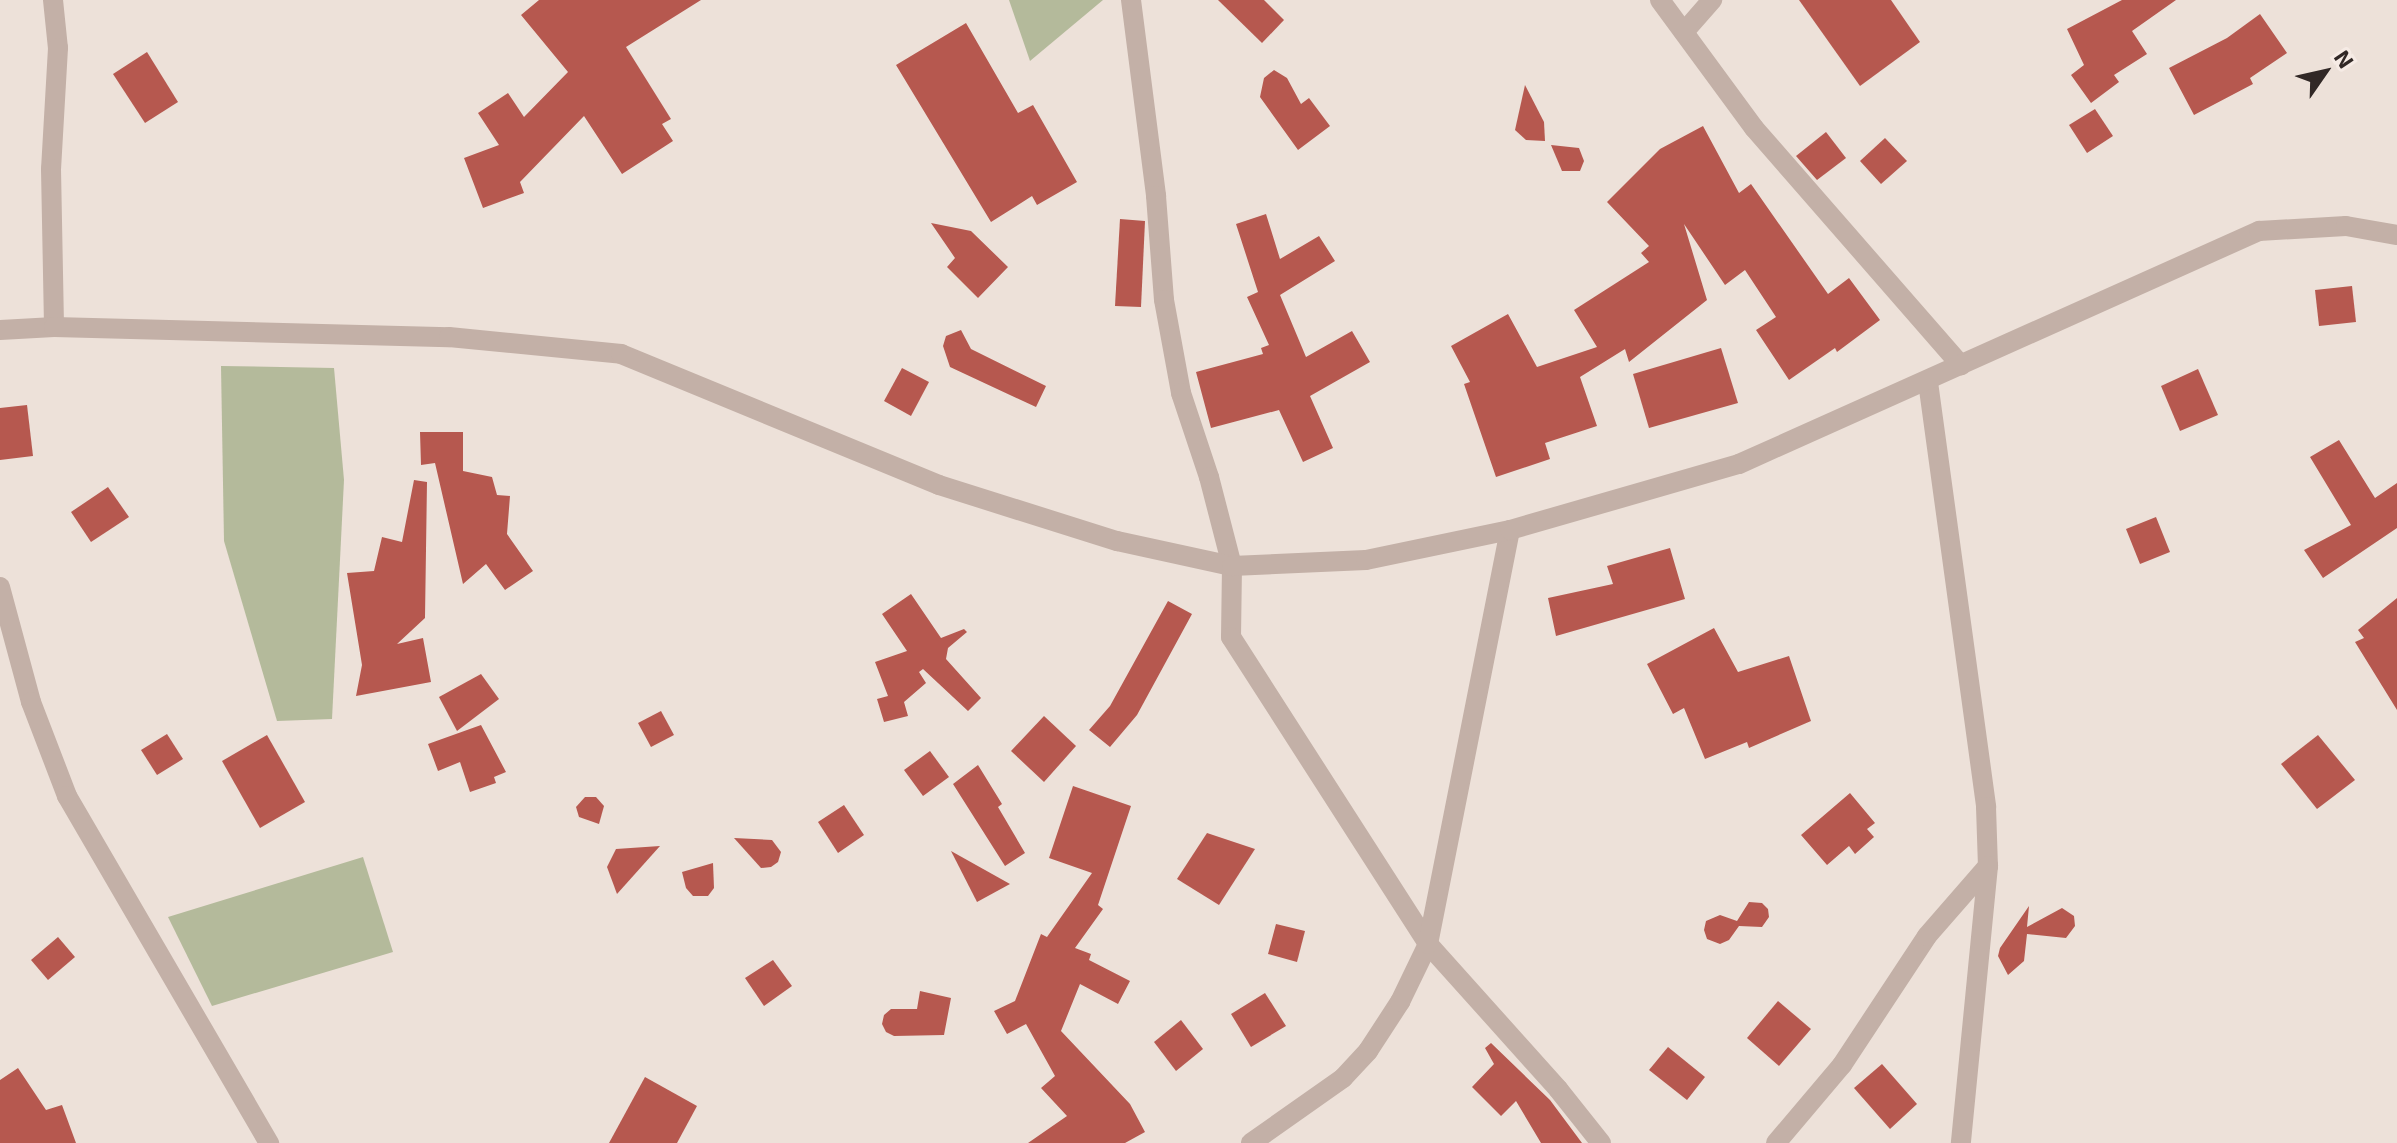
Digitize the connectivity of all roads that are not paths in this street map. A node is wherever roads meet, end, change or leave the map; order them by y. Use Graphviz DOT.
graph roads {
  1 [pos="53,0"];
  2 [pos="1131,0"];
  3 [pos="1660,0"];
  4 [pos="1712,0"];
  5 [pos="1684,32"];
  6 [pos="2397,235"];
  7 [pos="54,327"];
  8 [pos="0,330"];
  9 [pos="1961,365"];
  10 [pos="1928,382"];
  11 [pos="1510,530"];
  12 [pos="1232,566"];
  13 [pos="0,587"];
  14 [pos="1988,866"];
  15 [pos="1428,944"];
  16 [pos="269,1143"];
  17 [pos="1251,1143"];
  18 [pos="1601,1143"];
  19 [pos="1776,1143"];
  20 [pos="1961,1143"];
  1 -- 7 [label="street"];
  2 -- 12 [label="street"];
  3 -- 5 [label="street"];
  4 -- 5 [label="street"];
  5 -- 9 [label="street"];
  6 -- 9 [label="street"];
  7 -- 8 [label="street"];
  7 -- 12 [label="street"];
  9 -- 10 [label="street"];
  10 -- 11 [label="street"];
  10 -- 14 [label="street"];
  11 -- 12 [label="street"];
  11 -- 15 [label="street"];
  12 -- 15 [label="street"];
  13 -- 16 [label="street"];
  14 -- 19 [label="street"];
  14 -- 20 [label="street"];
  15 -- 17 [label="street"];
  15 -- 18 [label="street"];
}
